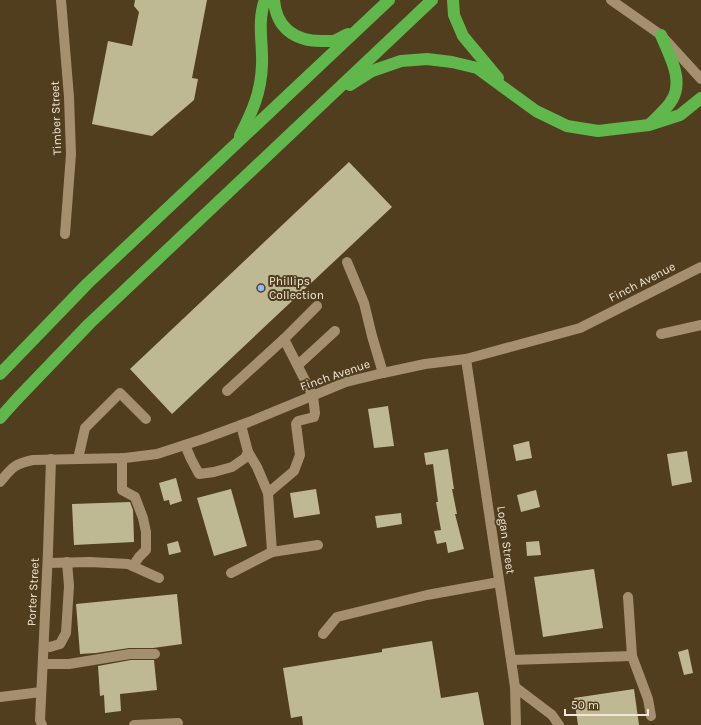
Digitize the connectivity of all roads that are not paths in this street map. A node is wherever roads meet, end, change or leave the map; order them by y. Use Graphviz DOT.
graph roads {
  1 [pos="61,0"];
  2 [pos="265,0"];
  3 [pos="274,0"];
  4 [pos="389,0"];
  5 [pos="432,0"];
  6 [pos="453,0"];
  7 [pos="611,0"];
  8 [pos="359,28"];
  9 [pos="661,35"];
  10 [pos="701,79"];
  11 [pos="510,91"];
  12 [pos="701,98"];
  13 [pos="324,102"];
  14 [pos="649,125"];
  15 [pos="236,144"];
  16 [pos="65,234"];
  17 [pos="347,262"];
  18 [pos="701,267"];
  19 [pos="317,306"];
  20 [pos="701,325"];
  21 [pos="335,331"];
  22 [pos="661,334"];
  23 [pos="284,340"];
  24 [pos="466,359"];
  25 [pos="298,365"];
  26 [pos="383,373"];
  27 [pos="0,374"];
  28 [pos="227,391"];
  29 [pos="313,396"];
  30 [pos="0,418"];
  31 [pos="146,419"];
  32 [pos="240,425"];
  33 [pos="185,445"];
  34 [pos="248,452"];
  35 [pos="122,458"];
  36 [pos="50,459"];
  37 [pos="78,459"];
  38 [pos="0,482"];
  39 [pos="268,493"];
  40 [pos="318,545"];
  41 [pos="272,552"];
  42 [pos="67,562"];
  43 [pos="48,563"];
  44 [pos="133,566"];
  45 [pos="231,573"];
  46 [pos="159,578"];
  47 [pos="499,582"];
  48 [pos="628,597"];
  49 [pos="323,634"];
  50 [pos="44,646"];
  51 [pos="155,654"];
  52 [pos="632,656"];
  53 [pos="511,660"];
  54 [pos="43,664"];
  55 [pos="515,687"];
  56 [pos="41,692"];
  57 [pos="0,697"];
  58 [pos="651,716"];
  59 [pos="42,725"];
  60 [pos="134,725"];
  61 [pos="177,725"];
  62 [pos="516,725"];
  63 [pos="559,725"];
  1 -- 16 [label="street, Timber Street"];
  2 -- 15 [label="highway"];
  3 -- 8 [label="highway"];
  4 -- 8 [label="highway"];
  5 -- 13 [label="highway"];
  6 -- 11 [label="highway"];
  7 -- 9 [label="street"];
  8 -- 15 [label="highway"];
  9 -- 10 [label="street"];
  9 -- 14 [label="highway"];
  11 -- 13 [label="highway"];
  11 -- 14 [label="highway"];
  12 -- 14 [label="highway"];
  13 -- 30 [label="highway"];
  15 -- 27 [label="highway"];
  17 -- 26 [label="street"];
  18 -- 24 [label="street, Finch Avenue"];
  19 -- 23 [label="street"];
  20 -- 22 [label="street"];
  21 -- 25 [label="street"];
  23 -- 25 [label="street"];
  23 -- 28 [label="street"];
  24 -- 26 [label="street, Finch Avenue"];
  24 -- 47 [label="street, Logan Street"];
  25 -- 29 [label="street"];
  26 -- 29 [label="street, Finch Avenue"];
  29 -- 32 [label="street, Finch Avenue"];
  29 -- 39 [label="street"];
  31 -- 37 [label="street"];
  32 -- 33 [label="street, Finch Avenue"];
  32 -- 34 [label="street"];
  33 -- 34 [label="street"];
  33 -- 35 [label="street, Finch Avenue"];
  34 -- 39 [label="street"];
  35 -- 37 [label="street, Finch Avenue"];
  35 -- 44 [label="street"];
  36 -- 37 [label="street, Finch Avenue"];
  36 -- 38 [label="street, Finch Avenue"];
  36 -- 43 [label="street, Porter Street"];
  39 -- 41 [label="street"];
  40 -- 41 [label="street"];
  41 -- 45 [label="street"];
  42 -- 43 [label="street"];
  42 -- 44 [label="street"];
  42 -- 50 [label="street"];
  43 -- 50 [label="street, Porter Street"];
  44 -- 46 [label="street"];
  47 -- 49 [label="street"];
  47 -- 53 [label="street, Logan Street"];
  48 -- 52 [label="street"];
  50 -- 54 [label="street, Porter Street"];
  51 -- 54 [label="street"];
  52 -- 53 [label="street"];
  52 -- 58 [label="street"];
  53 -- 55 [label="street, Logan Street"];
  54 -- 56 [label="street, Porter Street"];
  55 -- 62 [label="street, Logan Street"];
  55 -- 63 [label="street"];
  56 -- 57 [label="street"];
  56 -- 59 [label="street, Porter Street"];
  60 -- 61 [label="street"];
}
